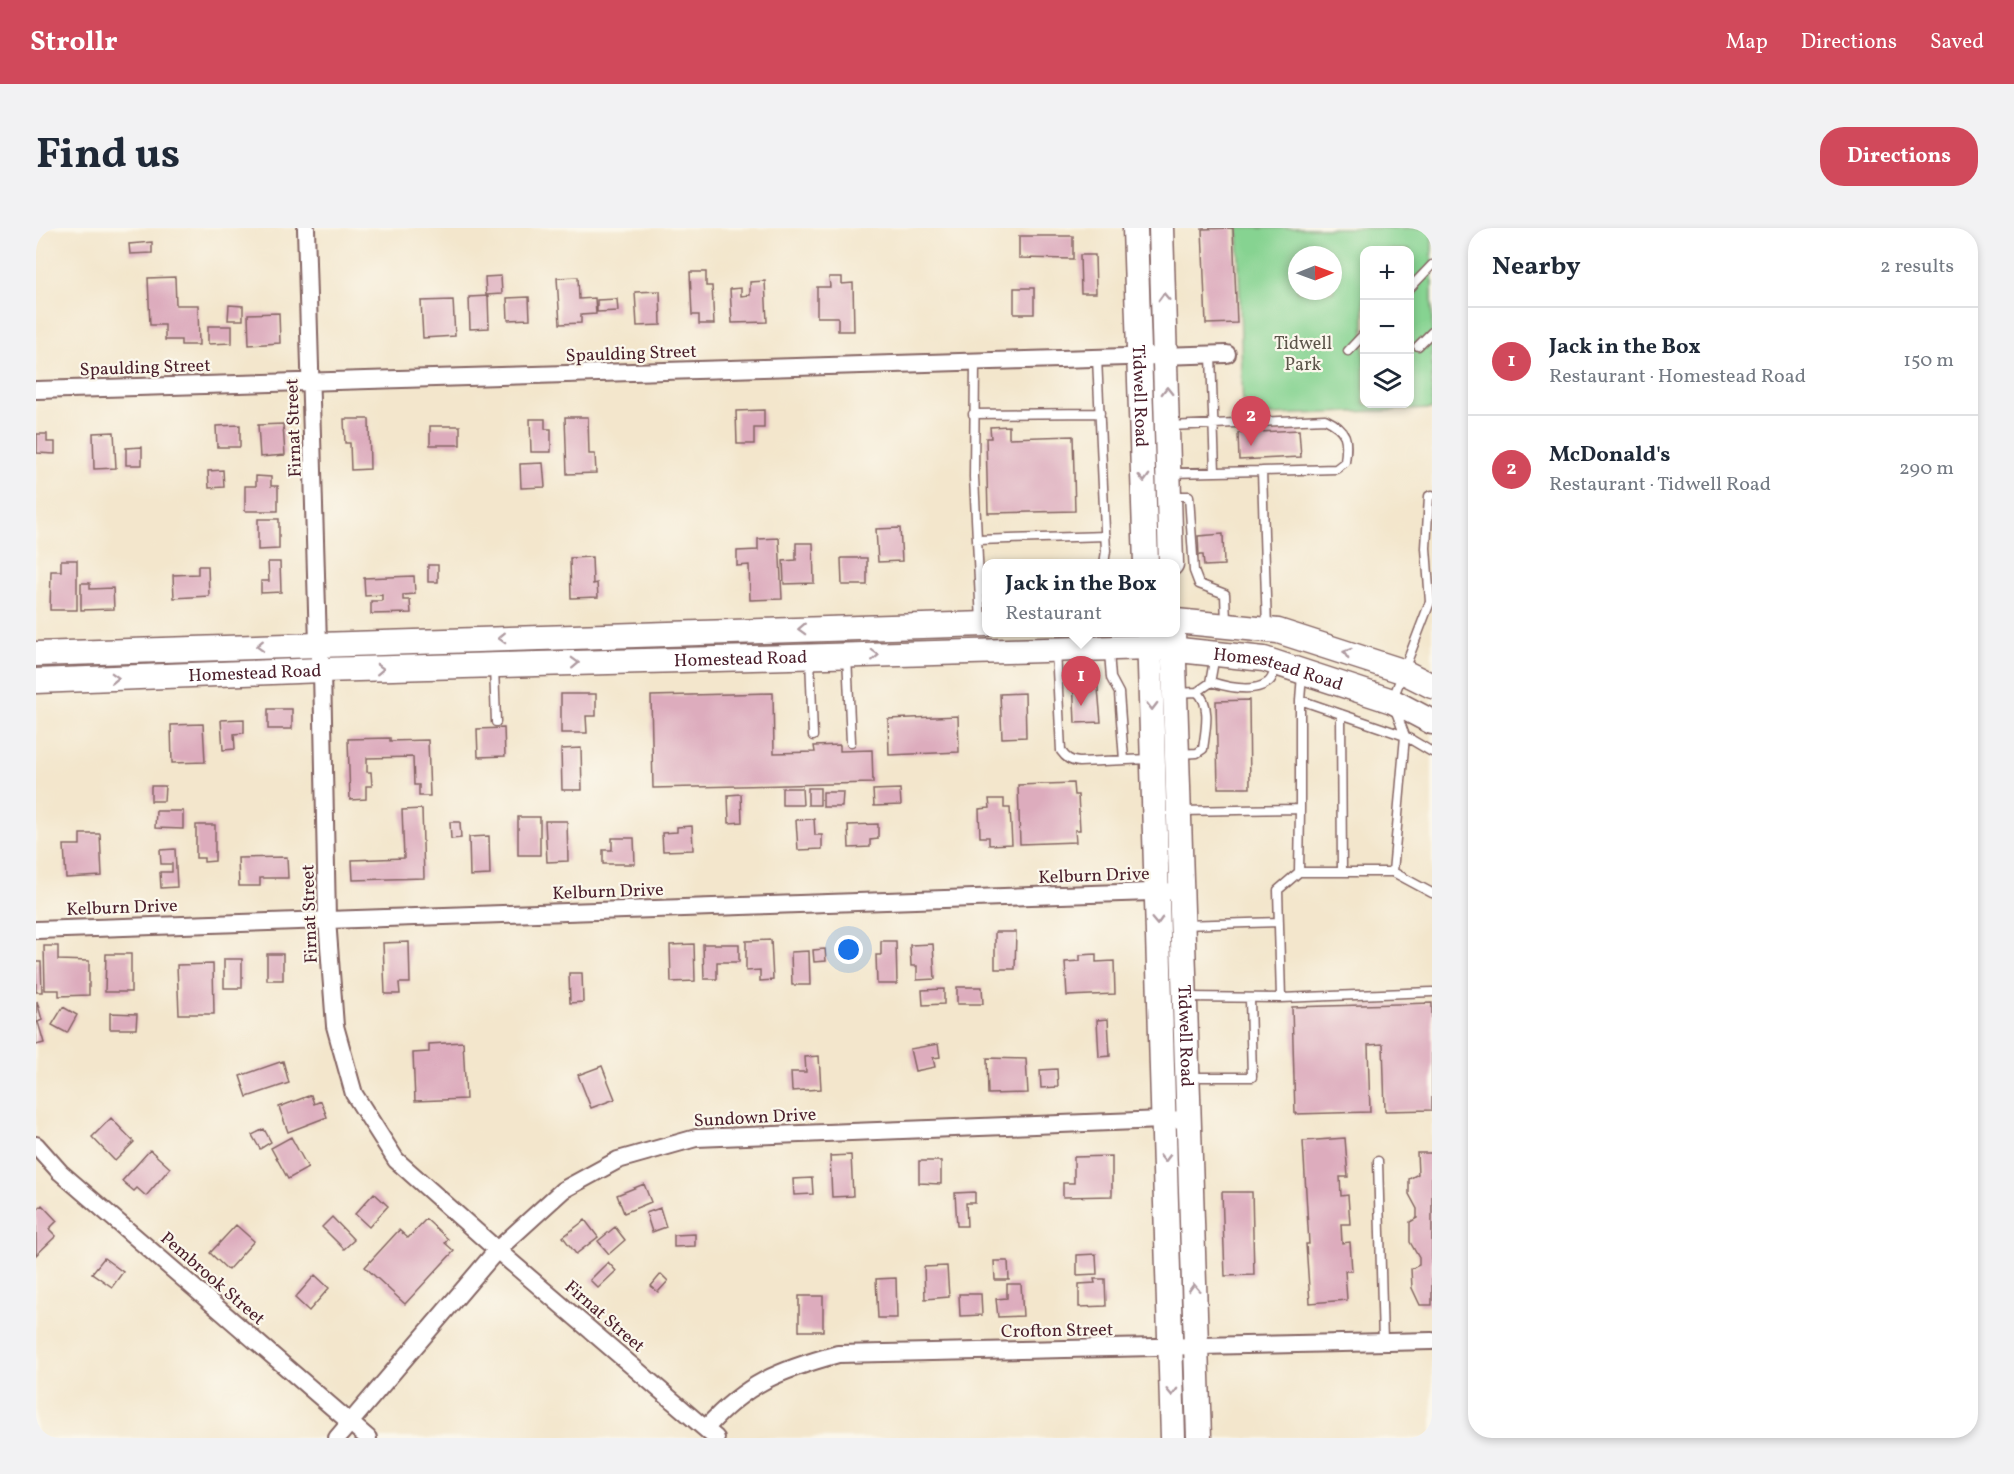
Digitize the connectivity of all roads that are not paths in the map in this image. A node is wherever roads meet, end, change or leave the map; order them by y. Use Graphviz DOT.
graph roads {
  1 [pos="306,228"];
  2 [pos="1135,228"];
  3 [pos="1161,228"];
  4 [pos="1432,265"];
  5 [pos="1414,284"];
  6 [pos="1432,332"];
  7 [pos="1360,339"];
  8 [pos="1418,346"];
  9 [pos="1348,351"];
  10 [pos="1219,354"];
  11 [pos="1166,356"];
  12 [pos="1140,357"];
  13 [pos="1097,358"];
  14 [pos="975,362"];
  15 [pos="311,382"];
  16 [pos="36,390"];
  17 [pos="1100,413"];
  18 [pos="973,414"];
  19 [pos="1213,424"];
  20 [pos="1168,426"];
  21 [pos="1262,471"];
  22 [pos="1215,472"];
  23 [pos="1169,484"];
  24 [pos="1432,495"];
  25 [pos="1181,527"];
  26 [pos="1106,536"];
  27 [pos="977,540"];
  28 [pos="1105,559"];
  29 [pos="1146,559"];
  30 [pos="1172,559"];
  31 [pos="982,579"];
  32 [pos="1180,621"];
  33 [pos="982,624"];
  34 [pos="937,625"];
  35 [pos="1226,626"];
  36 [pos="1267,629"];
  37 [pos="713,632"];
  38 [pos="1162,640"];
  39 [pos="318,644"];
  40 [pos="1108,648"];
  41 [pos="1056,650"];
  42 [pos="72,653"];
  43 [pos="935,653"];
  44 [pos="36,654"];
  45 [pos="1215,654"];
  46 [pos="847,656"];
  47 [pos="810,657"];
  48 [pos="718,659"];
  49 [pos="1277,664"];
  50 [pos="494,666"];
  51 [pos="322,670"];
  52 [pos="1402,671"];
  53 [pos="1303,672"];
  54 [pos="74,680"];
  55 [pos="36,681"];
  56 [pos="1211,682"];
  57 [pos="1432,686"];
  58 [pos="1186,693"];
  59 [pos="1300,700"];
  60 [pos="1392,701"];
  61 [pos="1341,714"];
  62 [pos="496,722"];
  63 [pos="1432,722"];
  64 [pos="813,736"];
  65 [pos="1405,736"];
  66 [pos="852,742"];
  67 [pos="1432,752"];
  68 [pos="1153,759"];
  69 [pos="1124,760"];
  70 [pos="1300,809"];
  71 [pos="1179,811"];
  72 [pos="1299,872"];
  73 [pos="1342,872"];
  74 [pos="1394,872"];
  75 [pos="1181,891"];
  76 [pos="1156,892"];
  77 [pos="1432,892"];
  78 [pos="327,919"];
  79 [pos="1279,922"];
  80 [pos="1182,925"];
  81 [pos="36,930"];
  82 [pos="1432,992"];
  83 [pos="1185,997"];
  84 [pos="1281,998"];
  85 [pos="1250,999"];
  86 [pos="1187,1077"];
  87 [pos="1176,1119"];
  88 [pos="36,1145"];
  89 [pos="1378,1161"];
  90 [pos="497,1250"];
  91 [pos="1432,1341"];
  92 [pos="1383,1343"];
  93 [pos="1196,1346"];
  94 [pos="1170,1347"];
  95 [pos="350,1422"];
  96 [pos="711,1433"];
  97 [pos="337,1438"];
  98 [pos="368,1438"];
  99 [pos="1173,1438"];
  100 [pos="1199,1438"];
  1 -- 15 [label="street, Firnat Street"];
  2 -- 12 [label="main road, Tidwell Road"];
  11 -- 3 [label="main road, Tidwell Road, one-way"];
  4 -- 5 [label="lane"];
  6 -- 8 [label="lane"];
  7 -- 9 [label="lane"];
  10 -- 11 [label="street, Spaulding Street"];
  10 -- 19 [label="lane"];
  11 -- 12 [label="street, Spaulding Street"];
  20 -- 11 [label="main road, Tidwell Road, one-way"];
  12 -- 13 [label="street, Spaulding Street"];
  12 -- 29 [label="main road, Tidwell Road, one-way"];
  13 -- 14 [label="street, Spaulding Street"];
  13 -- 17 [label="lane"];
  14 -- 15 [label="street, Spaulding Street"];
  14 -- 18 [label="lane"];
  15 -- 16 [label="street, Spaulding Street"];
  15 -- 39 [label="street, Firnat Street"];
  17 -- 18 [label="lane"];
  17 -- 26 [label="lane"];
  18 -- 27 [label="lane"];
  19 -- 20 [label="lane"];
  19 -- 21 [label="lane"];
  19 -- 22 [label="lane"];
  20 -- 23 [label="main road, Tidwell Road"];
  21 -- 22 [label="lane"];
  21 -- 36 [label="lane"];
  22 -- 23 [label="lane"];
  23 -- 25 [label="main road, Tidwell Road"];
  24 -- 52 [label="lane"];
  25 -- 30 [label="main road, Tidwell Road"];
  25 -- 35 [label="lane"];
  26 -- 27 [label="lane"];
  26 -- 28 [label="lane"];
  27 -- 31 [label="lane"];
  32 -- 35 [label="main road, Homestead Road"];
  33 -- 34 [label="main road, Homestead Road"];
  34 -- 37 [label="main road, Homestead Road, one-way"];
  34 -- 43 [label="main road"];
  35 -- 36 [label="main road, Homestead Road"];
  52 -- 36 [label="main road, Homestead Road, one-way"];
  37 -- 39 [label="main road, Homestead Road, one-way"];
  37 -- 48 [label="main road"];
  38 -- 40 [label="main road, Homestead Road"];
  38 -- 45 [label="main road, Homestead Road"];
  38 -- 58 [label="main road, Tidwell Road"];
  38 -- 68 [label="main road, Tidwell Road, one-way"];
  39 -- 42 [label="main road, Homestead Road, one-way"];
  39 -- 51 [label="street, Firnat Street"];
  40 -- 41 [label="main road, Homestead Road"];
  40 -- 69 [label="lane"];
  41 -- 43 [label="main road, Homestead Road"];
  41 -- 69 [label="lane"];
  42 -- 44 [label="main road, Homestead Road"];
  42 -- 54 [label="main road"];
  46 -- 43 [label="main road, Homestead Road, one-way"];
  45 -- 49 [label="main road, Homestead Road"];
  45 -- 56 [label="lane"];
  46 -- 47 [label="main road, Homestead Road"];
  46 -- 66 [label="lane"];
  47 -- 48 [label="main road, Homestead Road"];
  47 -- 64 [label="lane"];
  50 -- 48 [label="main road, Homestead Road, one-way"];
  49 -- 53 [label="main road, Homestead Road"];
  49 -- 56 [label="lane"];
  51 -- 50 [label="main road, Homestead Road, one-way"];
  50 -- 62 [label="lane"];
  54 -- 51 [label="main road, Homestead Road, one-way"];
  51 -- 78 [label="street, Firnat Street"];
  52 -- 57 [label="main road, Homestead Road"];
  52 -- 60 [label="lane"];
  53 -- 59 [label="lane"];
  53 -- 60 [label="main road, Homestead Road"];
  54 -- 55 [label="main road, Homestead Road"];
  56 -- 58 [label="lane"];
  58 -- 71 [label="main road, Tidwell Road"];
  59 -- 61 [label="lane"];
  59 -- 70 [label="lane"];
  60 -- 63 [label="main road, Homestead Road"];
  60 -- 65 [label="lane"];
  61 -- 65 [label="lane"];
  61 -- 73 [label="lane"];
  65 -- 67 [label="lane"];
  65 -- 74 [label="lane"];
  68 -- 69 [label="lane"];
  68 -- 76 [label="main road, Tidwell Road"];
  70 -- 71 [label="lane"];
  70 -- 72 [label="lane"];
  71 -- 75 [label="main road, Tidwell Road"];
  72 -- 73 [label="lane"];
  72 -- 79 [label="lane"];
  73 -- 74 [label="lane"];
  74 -- 77 [label="lane"];
  75 -- 76 [label="street, Kelburn Drive"];
  75 -- 80 [label="main road, Tidwell Road"];
  76 -- 78 [label="street, Kelburn Drive"];
  76 -- 87 [label="main road, Tidwell Road, one-way"];
  78 -- 81 [label="street, Kelburn Drive"];
  78 -- 90 [label="street, Firnat Street"];
  79 -- 80 [label="lane"];
  79 -- 84 [label="lane"];
  80 -- 83 [label="main road, Tidwell Road"];
  82 -- 84 [label="lane"];
  83 -- 85 [label="lane"];
  83 -- 86 [label="main road, Tidwell Road"];
  84 -- 85 [label="lane"];
  85 -- 86 [label="lane"];
  86 -- 87 [label="main road, Tidwell Road"];
  87 -- 90 [label="street, Sundown Drive"];
  93 -- 87 [label="main road, Tidwell Road, one-way"];
  87 -- 94 [label="main road, Tidwell Road, one-way"];
  88 -- 95 [label="street, Pembrook Street"];
  89 -- 92 [label="lane"];
  90 -- 95 [label="street, Sundown Drive"];
  90 -- 96 [label="street, Firnat Street"];
  91 -- 92 [label="street, Crofton Street"];
  92 -- 93 [label="street, Crofton Street"];
  93 -- 94 [label="street, Crofton Street"];
  93 -- 100 [label="main road, Tidwell Road"];
  94 -- 96 [label="street, Crofton Street"];
  94 -- 99 [label="main road, Tidwell Road, one-way"];
  95 -- 97 [label="street, Sundown Drive"];
  95 -- 98 [label="street, Pembrook Street"];
}
